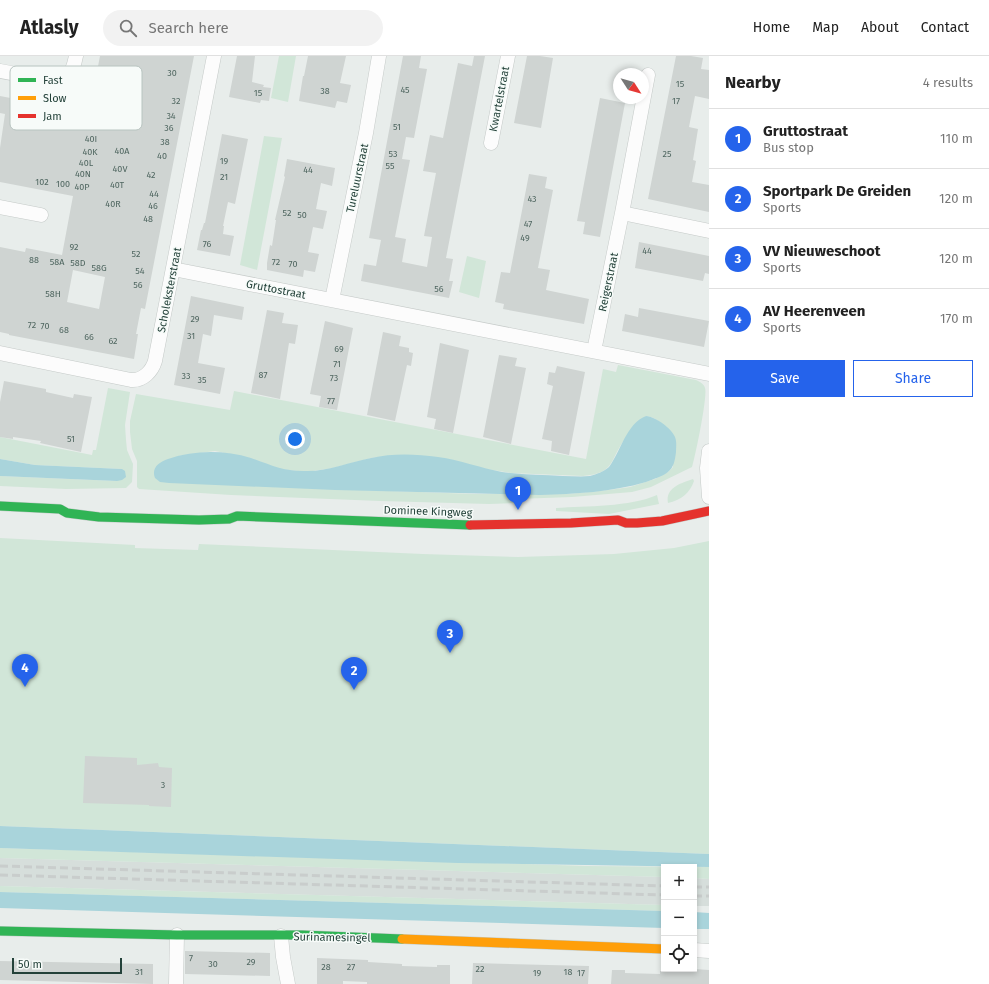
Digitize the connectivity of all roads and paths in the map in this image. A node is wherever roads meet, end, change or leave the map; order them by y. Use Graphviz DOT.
graph roads {
  1 [pos="76,56"];
  2 [pos="214,56"];
  3 [pos="379,56"];
  4 [pos="508,56"];
  5 [pos="74,66"];
  6 [pos="0,71"];
  7 [pos="10,73"];
  8 [pos="643,104"];
  9 [pos="491,143"];
  10 [pos="0,207"];
  11 [pos="622,213"];
  12 [pos="41,215"];
  13 [pos="709,230"];
  14 [pos="173,269"];
  15 [pos="332,300"];
  16 [pos="594,351"];
  17 [pos="0,353"];
  18 [pos="709,374"];
  19 [pos="709,450"];
  20 [pos="706,498"];
  21 [pos="74,504"];
  22 [pos="0,506"];
  23 [pos="60,509"];
  24 [pos="222,510"];
  25 [pos="709,511"];
  26 [pos="630,514"];
  27 [pos="237,516"];
  28 [pos="618,520"];
  29 [pos="0,931"];
  30 [pos="177,935"];
  31 [pos="281,936"];
  32 [pos="661,949"];
  33 [pos="697,950"];
  34 [pos="709,951"];
  35 [pos="176,984"];
  36 [pos="288,984"];
  1 -- 5 [label="street"];
  2 -- 14 [label="street, Scholeksterstraat"];
  3 -- 15 [label="street, Tureluurstraat"];
  4 -- 9 [label="street, Kwartelstraat"];
  6 -- 7 [label="street"];
  8 -- 11 [label="street, Reigerstraat"];
  10 -- 12 [label="street"];
  11 -- 13 [label="street"];
  11 -- 16 [label="street, Reigerstraat"];
  14 -- 15 [label="street, Gruttostraat"];
  14 -- 17 [label="street, Scholeksterstraat"];
  15 -- 16 [label="street, Gruttostraat"];
  16 -- 18 [label="street, Gruttostraat"];
  19 -- 20 [label="street"];
  21 -- 23 [label="main road, Dominee Kingweg"];
  22 -- 23 [label="main road, Dominee Kingweg"];
  23 -- 27 [label="main road, Dominee Kingweg"];
  24 -- 27 [label="main road, Dominee Kingweg"];
  25 -- 28 [label="main road, Dominee Kingweg"];
  26 -- 28 [label="main road, Dominee Kingweg"];
  27 -- 28 [label="main road, Dominee Kingweg"];
  29 -- 30 [label="main road, Surinamesingel"];
  30 -- 31 [label="main road, Surinamesingel"];
  30 -- 35 [label="street"];
  31 -- 32 [label="main road, Surinamesingel"];
  31 -- 36 [label="street"];
  33 -- 34 [label="street"];
}
